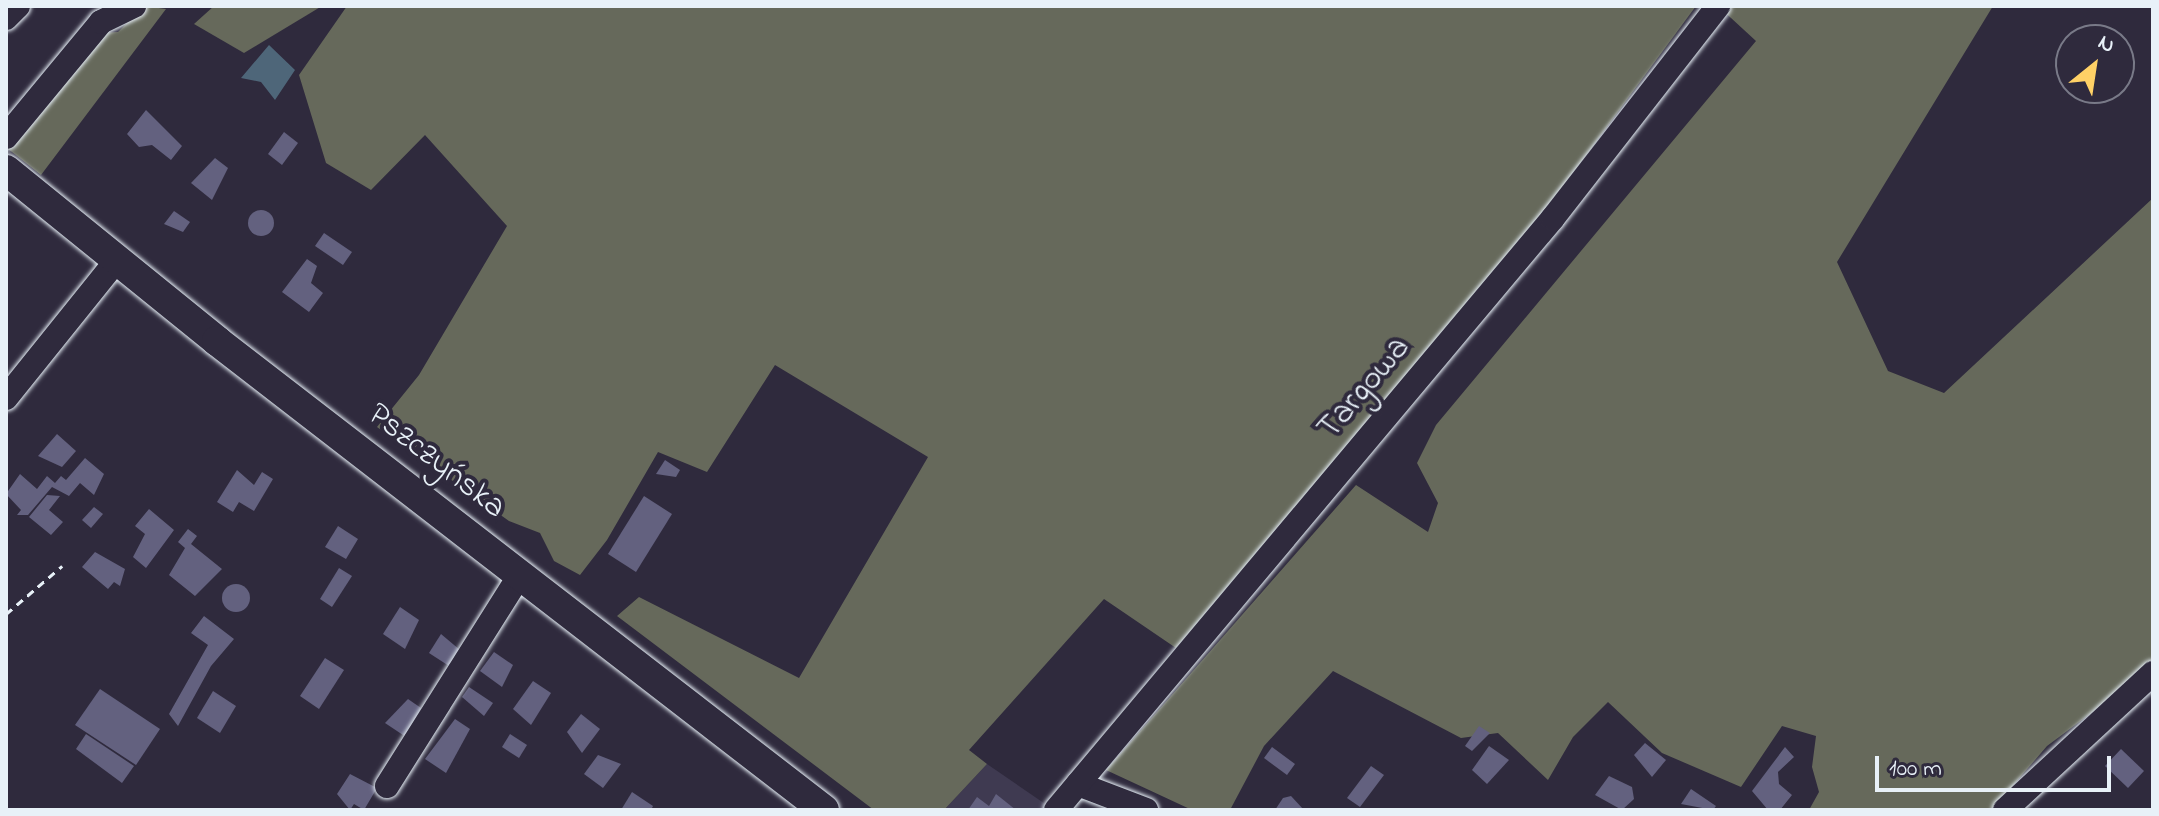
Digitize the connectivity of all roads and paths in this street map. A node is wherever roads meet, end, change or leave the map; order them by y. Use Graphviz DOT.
graph roads {
  1 [pos="18,6"];
  2 [pos="134,6"];
  3 [pos="1718,6"];
  4 [pos="6,18"];
  5 [pos="6,137"];
  6 [pos="6,170"];
  7 [pos="117,260"];
  8 [pos="6,398"];
  9 [pos="62,566"];
  10 [pos="520,575"];
  11 [pos="6,614"];
  12 [pos="2153,673"];
  13 [pos="1078,784"];
  14 [pos="387,786"];
  15 [pos="824,810"];
  16 [pos="1056,810"];
  17 [pos="1146,810"];
  18 [pos="2005,810"];
  1 -- 4 [label="street"];
  2 -- 5 [label="street"];
  3 -- 13 [label="street, Targowa"];
  6 -- 7 [label="main road, Pszczyńska"];
  7 -- 8 [label="street"];
  7 -- 10 [label="main road, Pszczyńska"];
  9 -- 11 [label="path"];
  10 -- 14 [label="street"];
  10 -- 15 [label="main road, Pszczyńska"];
  12 -- 18 [label="street"];
  13 -- 16 [label="street, Targowa"];
  13 -- 17 [label="street"];
}
